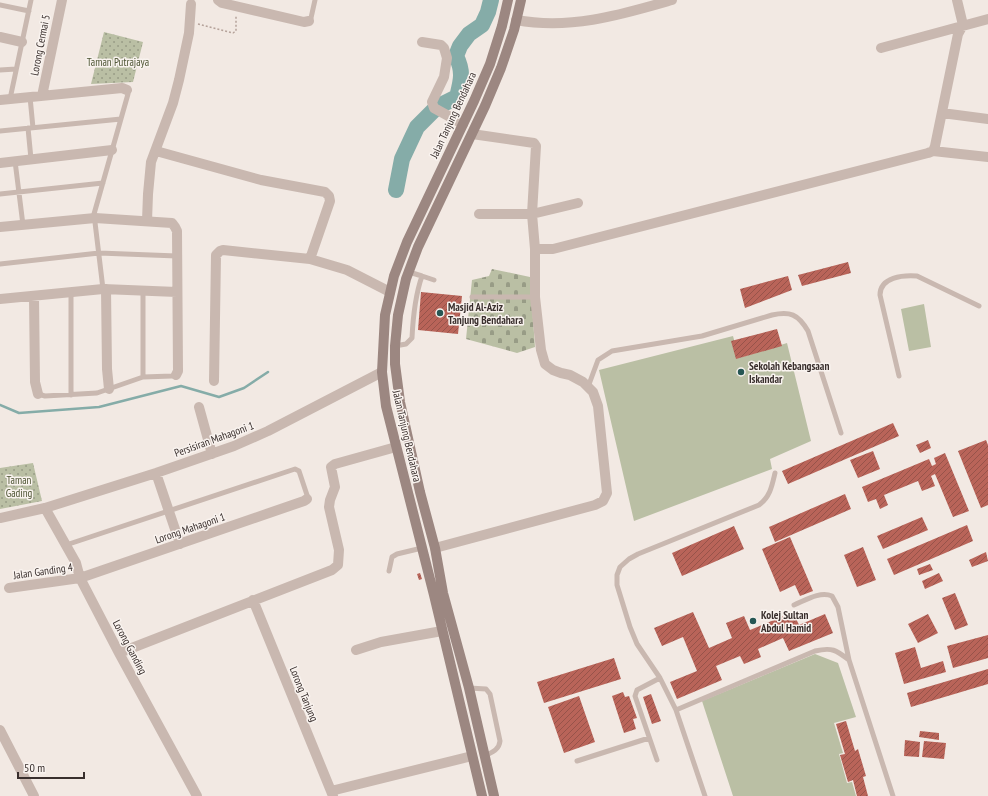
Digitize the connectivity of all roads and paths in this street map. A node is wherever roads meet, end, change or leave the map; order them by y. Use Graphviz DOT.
graph roads {
  1 [pos="31,0"];
  2 [pos="62,0"];
  3 [pos="218,0"];
  4 [pos="315,0"];
  5 [pos="508,0"];
  6 [pos="521,0"];
  7 [pos="672,0"];
  8 [pos="957,0"];
  9 [pos="191,4"];
  10 [pos="0,5"];
  11 [pos="235,6"];
  12 [pos="29,11"];
  13 [pos="988,19"];
  14 [pos="516,20"];
  15 [pos="309,21"];
  16 [pos="190,22"];
  17 [pos="963,25"];
  18 [pos="0,37"];
  19 [pos="22,42"];
  20 [pos="422,42"];
  21 [pos="880,48"];
  22 [pos="16,69"];
  23 [pos="0,70"];
  24 [pos="127,90"];
  25 [pos="42,96"];
  26 [pos="30,97"];
  27 [pos="5,99"];
  28 [pos="942,113"];
  29 [pos="121,119"];
  30 [pos="988,119"];
  31 [pos="463,124"];
  32 [pos="30,128"];
  33 [pos="0,131"];
  34 [pos="472,134"];
  35 [pos="112,150"];
  36 [pos="156,151"];
  37 [pos="933,151"];
  38 [pos="988,157"];
  39 [pos="31,159"];
  40 [pos="15,161"];
  41 [pos="0,162"];
  42 [pos="103,183"];
  43 [pos="18,192"];
  44 [pos="0,194"];
  45 [pos="578,203"];
  46 [pos="479,214"];
  47 [pos="532,214"];
  48 [pos="95,218"];
  49 [pos="148,221"];
  50 [pos="23,225"];
  51 [pos="0,227"];
  52 [pos="535,249"];
  53 [pos="99,253"];
  54 [pos="177,256"];
  55 [pos="310,259"];
  56 [pos="0,264"];
  57 [pos="409,272"];
  58 [pos="422,276"];
  59 [pos="434,280"];
  60 [pos="105,289"];
  61 [pos="143,291"];
  62 [pos="71,292"];
  63 [pos="177,292"];
  64 [pos="390,292"];
  65 [pos="34,296"];
  66 [pos="472,297"];
  67 [pos="536,297"];
  68 [pos="0,300"];
  69 [pos="979,306"];
  70 [pos="395,346"];
  71 [pos="382,372"];
  72 [pos="176,374"];
  73 [pos="899,376"];
  74 [pos="143,377"];
  75 [pos="214,381"];
  76 [pos="588,387"];
  77 [pos="109,389"];
  78 [pos="38,394"];
  79 [pos="71,394"];
  80 [pos="200,407"];
  81 [pos="840,433"];
  82 [pos="396,447"];
  83 [pos="212,454"];
  84 [pos="156,473"];
  85 [pos="775,473"];
  86 [pos="307,499"];
  87 [pos="45,508"];
  88 [pos="169,511"];
  89 [pos="0,518"];
  90 [pos="180,544"];
  91 [pos="66,545"];
  92 [pos="422,548"];
  93 [pos="435,548"];
  94 [pos="389,571"];
  95 [pos="80,578"];
  96 [pos="9,588"];
  97 [pos="253,600"];
  98 [pos="794,604"];
  99 [pos="442,631"];
  100 [pos="356,650"];
  101 [pos="119,652"];
  102 [pos="849,660"];
  103 [pos="660,678"];
  104 [pos="469,688"];
  105 [pos="676,710"];
  106 [pos="0,730"];
  107 [pos="649,738"];
  108 [pos="472,756"];
  109 [pos="485,756"];
  110 [pos="657,760"];
  111 [pos="577,761"];
  112 [pos="332,794"];
  113 [pos="34,796"];
  114 [pos="197,796"];
  115 [pos="482,796"];
  116 [pos="494,796"];
  117 [pos="705,796"];
  118 [pos="893,796"];
  1 -- 12 [label="lane"];
  2 -- 25 [label="street, Lorong Cermai 5"];
  3 -- 11 [label="street"];
  4 -- 15 [label="lane"];
  5 -- 31 [label="main road, Jalan Tanjung Bendahara"];
  6 -- 14 [label="main road, Jalan Tanjung Bendahara"];
  7 -- 14 [label="street"];
  8 -- 17 [label="street"];
  9 -- 16 [label="street"];
  10 -- 12 [label="lane"];
  11 -- 15 [label="street"];
  11 -- 16 [label="path"];
  12 -- 19 [label="lane"];
  13 -- 17 [label="street"];
  14 -- 34 [label="main road, Jalan Tanjung Bendahara"];
  16 -- 36 [label="street"];
  17 -- 21 [label="street"];
  17 -- 28 [label="street"];
  18 -- 19 [label="street"];
  19 -- 22 [label="lane"];
  20 -- 31 [label="street"];
  22 -- 23 [label="lane"];
  22 -- 27 [label="lane"];
  24 -- 25 [label="street"];
  24 -- 29 [label="lane"];
  25 -- 26 [label="street"];
  26 -- 27 [label="street"];
  26 -- 32 [label="lane"];
  28 -- 30 [label="street"];
  28 -- 37 [label="street"];
  29 -- 32 [label="lane"];
  29 -- 35 [label="lane"];
  31 -- 64 [label="main road, Jalan Tanjung Bendahara"];
  32 -- 33 [label="lane"];
  32 -- 39 [label="lane"];
  34 -- 47 [label="street"];
  34 -- 57 [label="main road, Jalan Tanjung Bendahara"];
  35 -- 39 [label="street"];
  35 -- 42 [label="lane"];
  36 -- 49 [label="street"];
  36 -- 55 [label="street"];
  37 -- 38 [label="street"];
  37 -- 52 [label="street"];
  39 -- 40 [label="street"];
  40 -- 41 [label="street"];
  40 -- 43 [label="lane"];
  42 -- 43 [label="lane"];
  42 -- 48 [label="lane"];
  43 -- 44 [label="lane"];
  43 -- 50 [label="lane"];
  45 -- 47 [label="street"];
  46 -- 47 [label="street"];
  47 -- 52 [label="street"];
  48 -- 49 [label="street"];
  48 -- 50 [label="street"];
  48 -- 53 [label="lane"];
  49 -- 54 [label="street"];
  50 -- 51 [label="street"];
  52 -- 67 [label="street"];
  53 -- 54 [label="lane"];
  53 -- 56 [label="lane"];
  53 -- 60 [label="lane"];
  54 -- 63 [label="street"];
  55 -- 64 [label="street"];
  55 -- 75 [label="street"];
  57 -- 58 [label="lane"];
  57 -- 70 [label="main road, Jalan Tanjung Bendahara"];
  58 -- 59 [label="lane"];
  58 -- 70 [label="lane"];
  60 -- 61 [label="street"];
  60 -- 62 [label="street"];
  60 -- 77 [label="street"];
  61 -- 63 [label="street"];
  61 -- 74 [label="lane"];
  62 -- 65 [label="street"];
  62 -- 79 [label="lane"];
  63 -- 72 [label="street"];
  64 -- 71 [label="main road, Jalan Tanjung Bendahara"];
  65 -- 68 [label="street"];
  65 -- 78 [label="street"];
  66 -- 67 [label="lane"];
  67 -- 76 [label="street"];
  69 -- 73 [label="lane"];
  70 -- 93 [label="main road, Jalan Tanjung Bendahara"];
  71 -- 82 [label="main road, Jalan Tanjung Bendahara"];
  71 -- 83 [label="street, Persisiran Mahagoni 1"];
  72 -- 74 [label="lane"];
  74 -- 77 [label="lane"];
  76 -- 81 [label="lane"];
  76 -- 93 [label="street"];
  77 -- 79 [label="lane"];
  78 -- 79 [label="lane"];
  80 -- 83 [label="street"];
  82 -- 92 [label="main road, Jalan Tanjung Bendahara"];
  82 -- 97 [label="street"];
  83 -- 84 [label="street, Persisiran Mahagoni 1"];
  84 -- 87 [label="street, Persisiran Mahagoni 1"];
  84 -- 88 [label="street"];
  85 -- 103 [label="lane"];
  86 -- 88 [label="lane"];
  86 -- 90 [label="street, Lorong Mahagoni 1"];
  87 -- 89 [label="street, Persisiran Mahagoni 1"];
  87 -- 91 [label="street, Lorong Ganding"];
  88 -- 90 [label="street"];
  88 -- 91 [label="lane"];
  90 -- 95 [label="street, Lorong Mahagoni 1"];
  91 -- 95 [label="street, Lorong Ganding"];
  92 -- 94 [label="lane"];
  92 -- 99 [label="main road, Jalan Tanjung Bendahara"];
  93 -- 104 [label="main road, Jalan Tanjung Bendahara"];
  95 -- 96 [label="street, Jalan Ganding 4"];
  95 -- 101 [label="street, Lorong Ganding"];
  97 -- 101 [label="street"];
  97 -- 112 [label="street, Lorong Tanjung"];
  98 -- 102 [label="lane"];
  99 -- 100 [label="street"];
  99 -- 108 [label="main road, Jalan Tanjung Bendahara"];
  101 -- 114 [label="street, Lorong Ganding"];
  102 -- 105 [label="lane"];
  102 -- 118 [label="lane"];
  103 -- 105 [label="lane"];
  103 -- 107 [label="lane"];
  104 -- 109 [label="main road, Jalan Tanjung Bendahara"];
  104 -- 109 [label="lane"];
  105 -- 117 [label="lane"];
  106 -- 113 [label="street"];
  107 -- 110 [label="lane"];
  107 -- 111 [label="lane"];
  108 -- 112 [label="street"];
  108 -- 115 [label="main road, Jalan Tanjung Bendahara"];
  109 -- 116 [label="main road, Jalan Tanjung Bendahara"];
}
